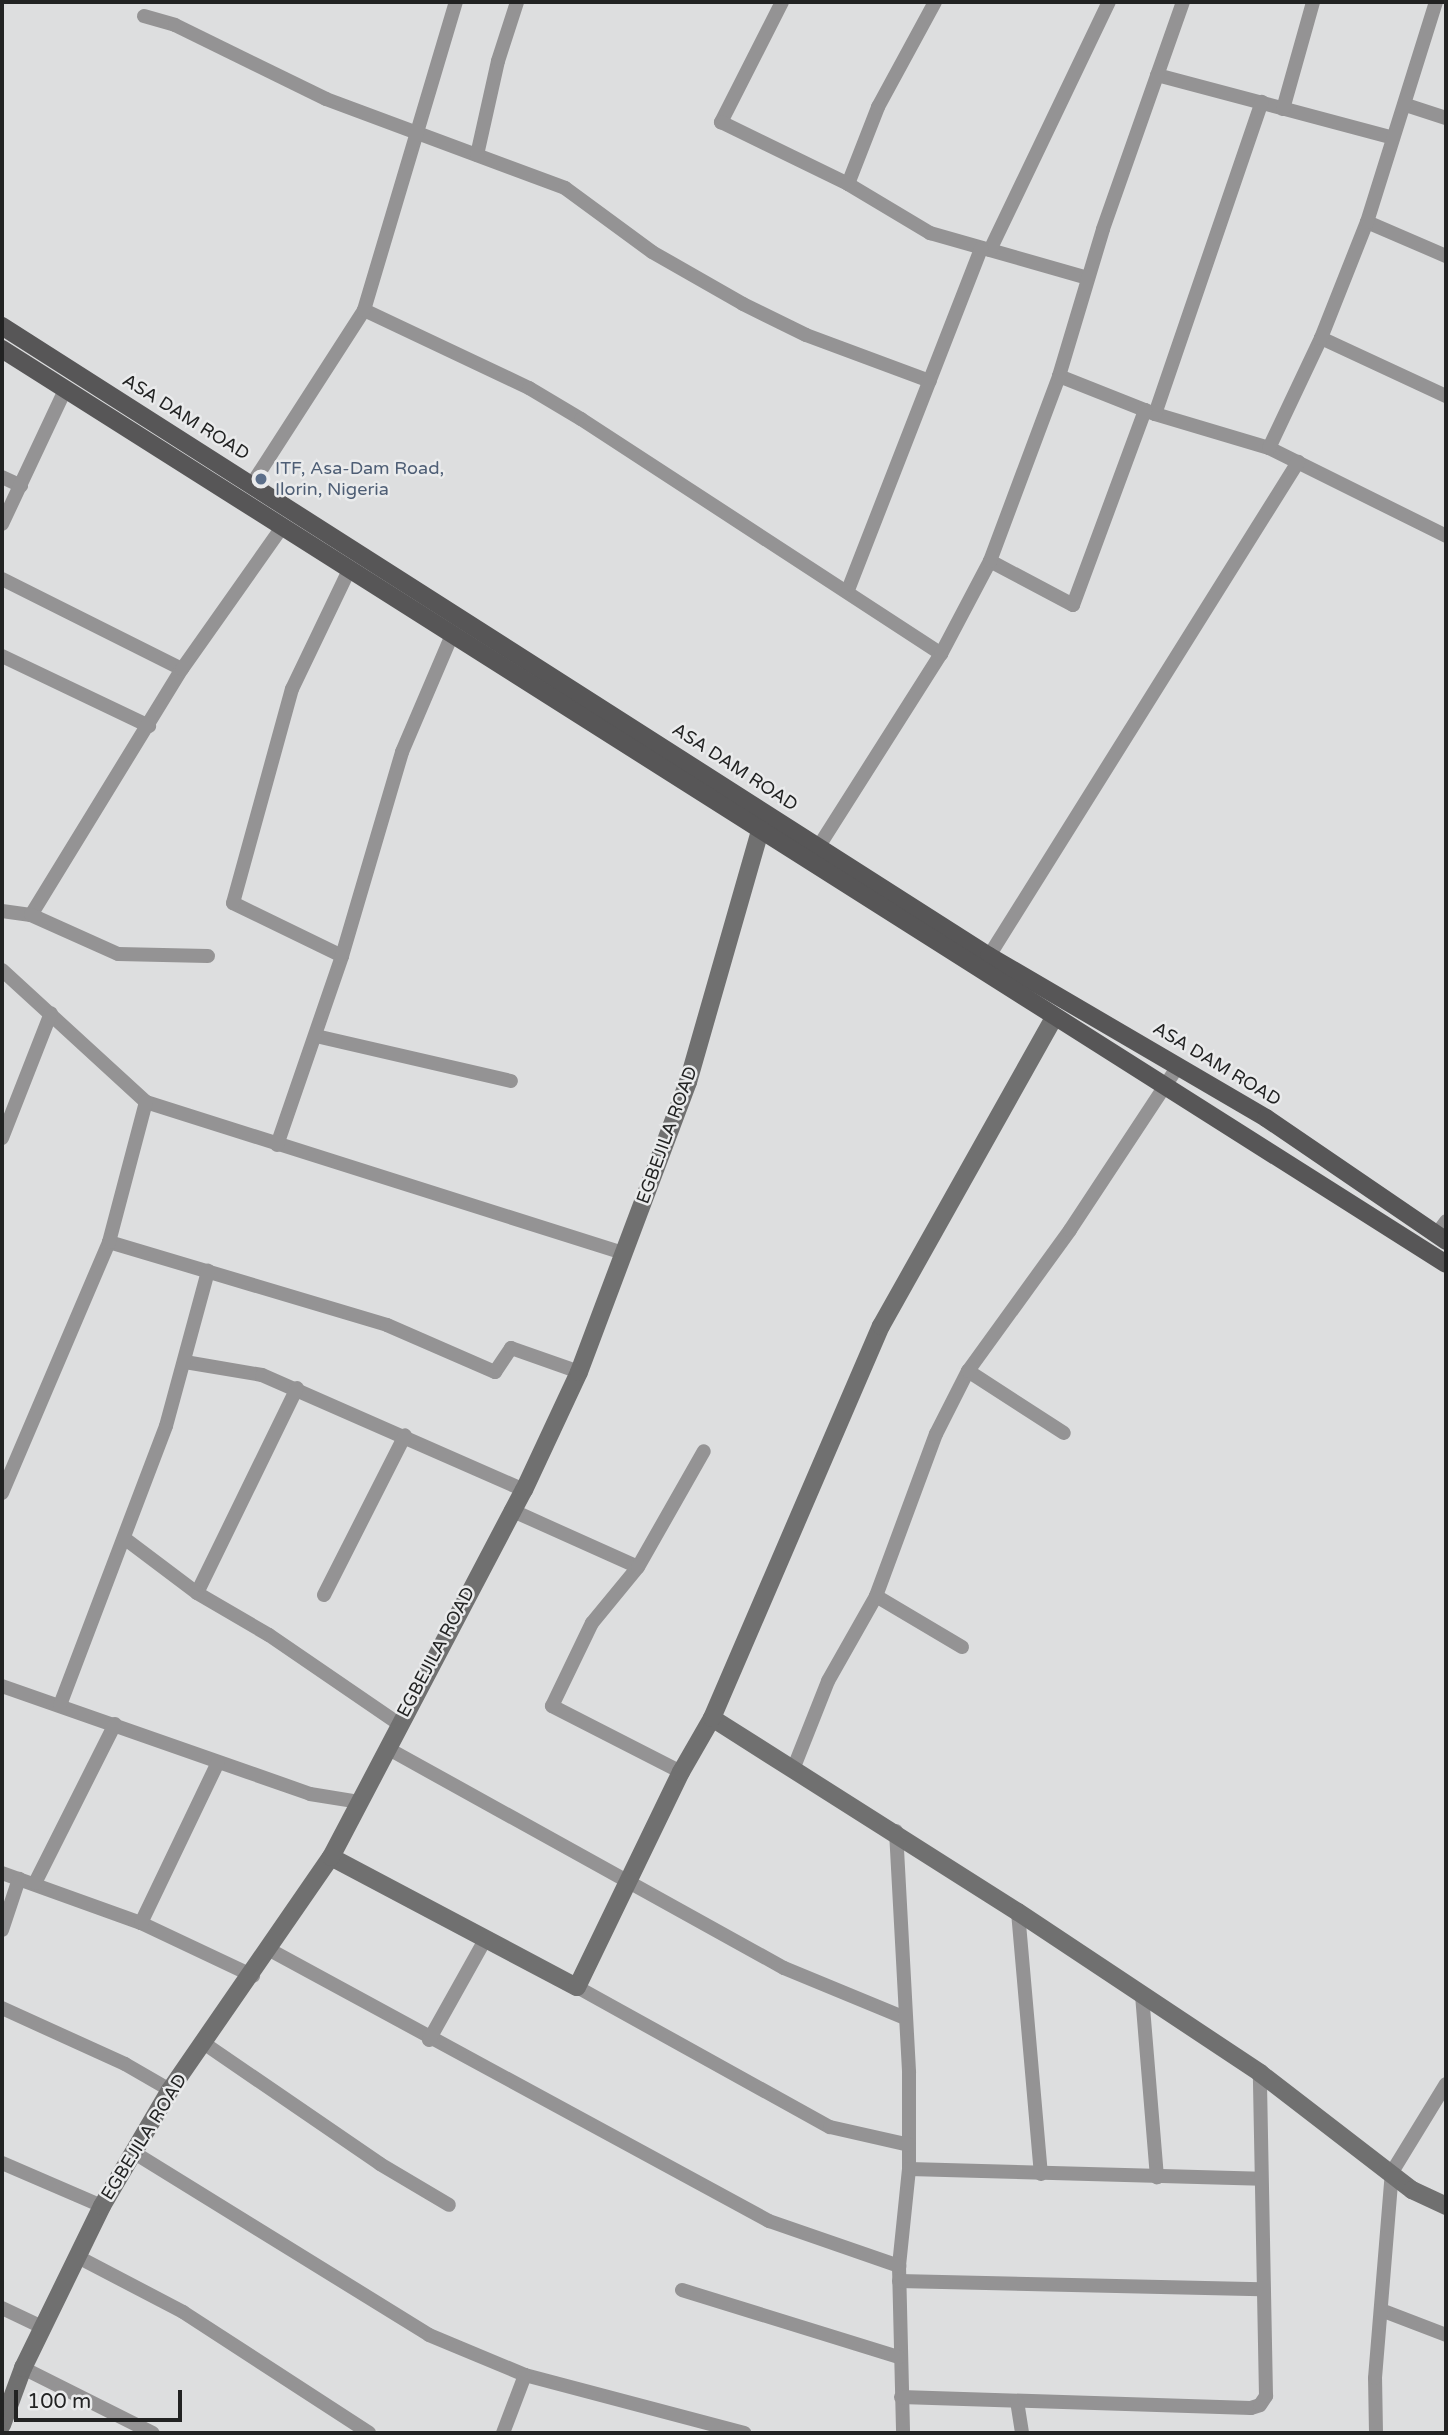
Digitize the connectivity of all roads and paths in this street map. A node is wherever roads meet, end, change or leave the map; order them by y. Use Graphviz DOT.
graph roads {
  1 [pos="456,2"];
  2 [pos="517,2"];
  3 [pos="782,2"];
  4 [pos="935,2"];
  5 [pos="1109,2"];
  6 [pos="1183,2"];
  7 [pos="1313,2"];
  8 [pos="1436,2"];
  9 [pos="144,16"];
  10 [pos="1157,75"];
  11 [pos="1262,102"];
  12 [pos="1406,105"];
  13 [pos="1283,108"];
  14 [pos="1446,118"];
  15 [pos="419,137"];
  16 [pos="1393,138"];
  17 [pos="477,155"];
  18 [pos="848,184"];
  19 [pos="1367,222"];
  20 [pos="986,249"];
  21 [pos="1446,256"];
  22 [pos="1088,278"];
  23 [pos="364,310"];
  24 [pos="2,326"];
  25 [pos="1321,338"];
  26 [pos="2,349"];
  27 [pos="1059,376"];
  28 [pos="930,382"];
  29 [pos="65,390"];
  30 [pos="1446,396"];
  31 [pos="1150,412"];
  32 [pos="165,429"];
  33 [pos="153,443"];
  34 [pos="1269,448"];
  35 [pos="1298,463"];
  36 [pos="2,477"];
  37 [pos="252,484"];
  38 [pos="21,486"];
  39 [pos="2,524"];
  40 [pos="282,527"];
  41 [pos="1446,536"];
  42 [pos="990,561"];
  43 [pos="351,568"];
  44 [pos="2,579"];
  45 [pos="848,590"];
  46 [pos="452,635"];
  47 [pos="941,654"];
  48 [pos="2,656"];
  49 [pos="182,669"];
  50 [pos="149,726"];
  51 [pos="761,828"];
  52 [pos="819,846"];
  53 [pos="2,911"];
  54 [pos="31,915"];
  55 [pos="208,956"];
  56 [pos="342,956"];
  57 [pos="989,956"];
  58 [pos="2,970"];
  59 [pos="51,1013"];
  60 [pos="1054,1018"];
  61 [pos="316,1036"];
  62 [pos="1178,1066"];
  63 [pos="511,1081"];
  64 [pos="1166,1086"];
  65 [pos="146,1102"];
  66 [pos="2,1138"];
  67 [pos="277,1145"];
  68 [pos="1443,1233"];
  69 [pos="109,1242"];
  70 [pos="624,1252"];
  71 [pos="1446,1264"];
  72 [pos="208,1271"];
  73 [pos="185,1362"];
  74 [pos="968,1371"];
  75 [pos="579,1372"];
  76 [pos="297,1388"];
  77 [pos="1064,1433"];
  78 [pos="405,1435"];
  79 [pos="704,1451"];
  80 [pos="524,1490"];
  81 [pos="2,1493"];
  82 [pos="511,1510"];
  83 [pos="124,1538"];
  84 [pos="638,1567"];
  85 [pos="197,1593"];
  86 [pos="324,1595"];
  87 [pos="876,1596"];
  88 [pos="962,1647"];
  89 [pos="2,1686"];
  90 [pos="60,1704"];
  91 [pos="712,1718"];
  92 [pos="116,1724"];
  93 [pos="399,1724"];
  94 [pos="387,1748"];
  95 [pos="218,1762"];
  96 [pos="794,1767"];
  97 [pos="681,1772"];
  98 [pos="360,1802"];
  99 [pos="896,1830"];
  100 [pos="331,1857"];
  101 [pos="2,1873"];
  102 [pos="19,1879"];
  103 [pos="628,1879"];
  104 [pos="35,1882"];
  105 [pos="1018,1912"];
  106 [pos="141,1923"];
  107 [pos="2,1930"];
  108 [pos="486,1938"];
  109 [pos="270,1950"];
  110 [pos="253,1976"];
  111 [pos="577,1987"];
  112 [pos="1142,1995"];
  113 [pos="2,2008"];
  114 [pos="903,2017"];
  115 [pos="429,2040"];
  116 [pos="205,2043"];
  117 [pos="1260,2073"];
  118 [pos="1446,2084"];
  119 [pos="170,2090"];
  120 [pos="909,2145"];
  121 [pos="133,2152"];
  122 [pos="2,2163"];
  123 [pos="909,2169"];
  124 [pos="1392,2172"];
  125 [pos="1041,2174"];
  126 [pos="1157,2177"];
  127 [pos="1261,2179"];
  128 [pos="449,2205"];
  129 [pos="102,2206"];
  130 [pos="1446,2206"];
  131 [pos="78,2258"];
  132 [pos="899,2266"];
  133 [pos="899,2281"];
  134 [pos="1261,2289"];
  135 [pos="682,2290"];
  136 [pos="2,2308"];
  137 [pos="1381,2310"];
  138 [pos="42,2328"];
  139 [pos="1446,2335"];
  140 [pos="899,2357"];
  141 [pos="23,2368"];
  142 [pos="525,2375"];
  143 [pos="901,2397"];
  144 [pos="1017,2401"];
  145 [pos="2,2425"];
  146 [pos="153,2433"];
  147 [pos="369,2433"];
  148 [pos="503,2433"];
  149 [pos="744,2433"];
  150 [pos="903,2433"];
  151 [pos="1022,2433"];
  152 [pos="1376,2433"];
  1 -- 15 [label="street"];
  2 -- 17 [label="street"];
  3 -- 18 [label="street"];
  4 -- 18 [label="street"];
  5 -- 20 [label="street"];
  6 -- 10 [label="street"];
  7 -- 13 [label="street"];
  8 -- 12 [label="street"];
  9 -- 15 [label="street"];
  10 -- 11 [label="street"];
  10 -- 22 [label="street"];
  11 -- 13 [label="street"];
  11 -- 31 [label="street"];
  12 -- 14 [label="street"];
  12 -- 16 [label="street"];
  13 -- 16 [label="street"];
  15 -- 17 [label="street"];
  15 -- 23 [label="street"];
  16 -- 19 [label="street"];
  17 -- 28 [label="street"];
  18 -- 20 [label="street"];
  19 -- 21 [label="street"];
  19 -- 25 [label="street"];
  20 -- 22 [label="street"];
  20 -- 28 [label="street"];
  22 -- 27 [label="street"];
  23 -- 37 [label="street"];
  23 -- 45 [label="street"];
  24 -- 32 [label="main road, ASA DAM ROAD"];
  25 -- 30 [label="street"];
  25 -- 34 [label="street"];
  26 -- 29 [label="main road, ASA DAM ROAD"];
  27 -- 31 [label="street"];
  27 -- 42 [label="street"];
  28 -- 45 [label="street"];
  29 -- 33 [label="main road, ASA DAM ROAD"];
  29 -- 38 [label="street"];
  31 -- 34 [label="street"];
  31 -- 42 [label="street"];
  32 -- 33 [label="main road"];
  32 -- 37 [label="main road, ASA DAM ROAD"];
  33 -- 40 [label="main road, ASA DAM ROAD"];
  34 -- 35 [label="street"];
  35 -- 41 [label="street"];
  35 -- 57 [label="street"];
  36 -- 38 [label="street"];
  37 -- 52 [label="main road, ASA DAM ROAD"];
  38 -- 39 [label="street"];
  40 -- 43 [label="main road, ASA DAM ROAD"];
  40 -- 49 [label="street"];
  42 -- 47 [label="street"];
  43 -- 46 [label="main road, ASA DAM ROAD"];
  43 -- 56 [label="street"];
  44 -- 49 [label="street"];
  45 -- 47 [label="street"];
  46 -- 51 [label="main road, ASA DAM ROAD"];
  46 -- 56 [label="street"];
  47 -- 52 [label="street"];
  48 -- 50 [label="street"];
  49 -- 50 [label="street"];
  50 -- 54 [label="street"];
  51 -- 60 [label="main road, ASA DAM ROAD"];
  51 -- 70 [label="street, EGBEJILA ROAD"];
  52 -- 57 [label="main road, ASA DAM ROAD"];
  53 -- 54 [label="street"];
  54 -- 55 [label="street"];
  56 -- 61 [label="street"];
  57 -- 62 [label="main road, ASA DAM ROAD"];
  58 -- 59 [label="street"];
  59 -- 65 [label="street"];
  59 -- 66 [label="street"];
  60 -- 64 [label="main road, ASA DAM ROAD"];
  60 -- 91 [label="street"];
  61 -- 63 [label="street"];
  61 -- 67 [label="street"];
  62 -- 64 [label="street"];
  62 -- 68 [label="main road, ASA DAM ROAD"];
  64 -- 71 [label="main road, ASA DAM ROAD"];
  64 -- 74 [label="street"];
  65 -- 67 [label="street"];
  65 -- 69 [label="street"];
  67 -- 70 [label="street"];
  69 -- 72 [label="street"];
  69 -- 81 [label="street"];
  70 -- 75 [label="street, EGBEJILA ROAD"];
  72 -- 73 [label="street"];
  72 -- 75 [label="street"];
  73 -- 76 [label="street"];
  73 -- 83 [label="street"];
  74 -- 77 [label="street"];
  74 -- 87 [label="street"];
  75 -- 80 [label="street, EGBEJILA ROAD"];
  76 -- 78 [label="street"];
  76 -- 85 [label="street"];
  78 -- 80 [label="street"];
  78 -- 86 [label="street"];
  79 -- 84 [label="street"];
  80 -- 82 [label="street, EGBEJILA ROAD"];
  82 -- 84 [label="street"];
  82 -- 93 [label="street, EGBEJILA ROAD"];
  83 -- 85 [label="street"];
  83 -- 90 [label="street"];
  84 -- 97 [label="street"];
  85 -- 93 [label="street"];
  87 -- 88 [label="street"];
  87 -- 96 [label="street"];
  89 -- 90 [label="street"];
  90 -- 92 [label="street"];
  91 -- 96 [label="street"];
  91 -- 97 [label="street"];
  92 -- 95 [label="street"];
  92 -- 104 [label="street"];
  93 -- 94 [label="street, EGBEJILA ROAD"];
  94 -- 98 [label="street, EGBEJILA ROAD"];
  94 -- 103 [label="street"];
  95 -- 98 [label="street"];
  95 -- 106 [label="street"];
  96 -- 99 [label="street"];
  97 -- 103 [label="street"];
  98 -- 100 [label="street, EGBEJILA ROAD"];
  99 -- 105 [label="street"];
  99 -- 114 [label="street"];
  100 -- 108 [label="street"];
  100 -- 109 [label="street, EGBEJILA ROAD"];
  101 -- 102 [label="street"];
  102 -- 104 [label="street"];
  102 -- 107 [label="street"];
  103 -- 111 [label="street"];
  103 -- 114 [label="street"];
  104 -- 106 [label="street"];
  105 -- 112 [label="street"];
  105 -- 125 [label="street"];
  106 -- 110 [label="street"];
  108 -- 111 [label="street"];
  108 -- 115 [label="street"];
  109 -- 110 [label="street, EGBEJILA ROAD"];
  109 -- 115 [label="street"];
  110 -- 116 [label="street, EGBEJILA ROAD"];
  111 -- 120 [label="street"];
  112 -- 117 [label="street"];
  112 -- 126 [label="street"];
  113 -- 119 [label="street"];
  114 -- 120 [label="street"];
  115 -- 132 [label="street"];
  116 -- 119 [label="street, EGBEJILA ROAD"];
  116 -- 128 [label="street"];
  117 -- 124 [label="street"];
  117 -- 127 [label="street"];
  118 -- 124 [label="street"];
  119 -- 121 [label="street, EGBEJILA ROAD"];
  120 -- 123 [label="street"];
  121 -- 129 [label="street, EGBEJILA ROAD"];
  121 -- 142 [label="street"];
  122 -- 129 [label="street"];
  123 -- 125 [label="street"];
  123 -- 132 [label="street"];
  124 -- 130 [label="street"];
  124 -- 137 [label="street"];
  125 -- 126 [label="street"];
  126 -- 127 [label="street"];
  127 -- 134 [label="street"];
  129 -- 131 [label="street, EGBEJILA ROAD"];
  131 -- 138 [label="street, EGBEJILA ROAD"];
  131 -- 147 [label="street"];
  132 -- 133 [label="street"];
  133 -- 134 [label="street"];
  133 -- 140 [label="street"];
  134 -- 144 [label="street"];
  135 -- 140 [label="street"];
  136 -- 138 [label="street"];
  137 -- 139 [label="street"];
  137 -- 152 [label="street"];
  138 -- 141 [label="street, EGBEJILA ROAD"];
  140 -- 143 [label="street"];
  141 -- 145 [label="street, EGBEJILA ROAD"];
  141 -- 146 [label="street"];
  142 -- 148 [label="street"];
  142 -- 149 [label="street"];
  143 -- 144 [label="street"];
  143 -- 150 [label="street"];
  144 -- 151 [label="street"];
}
